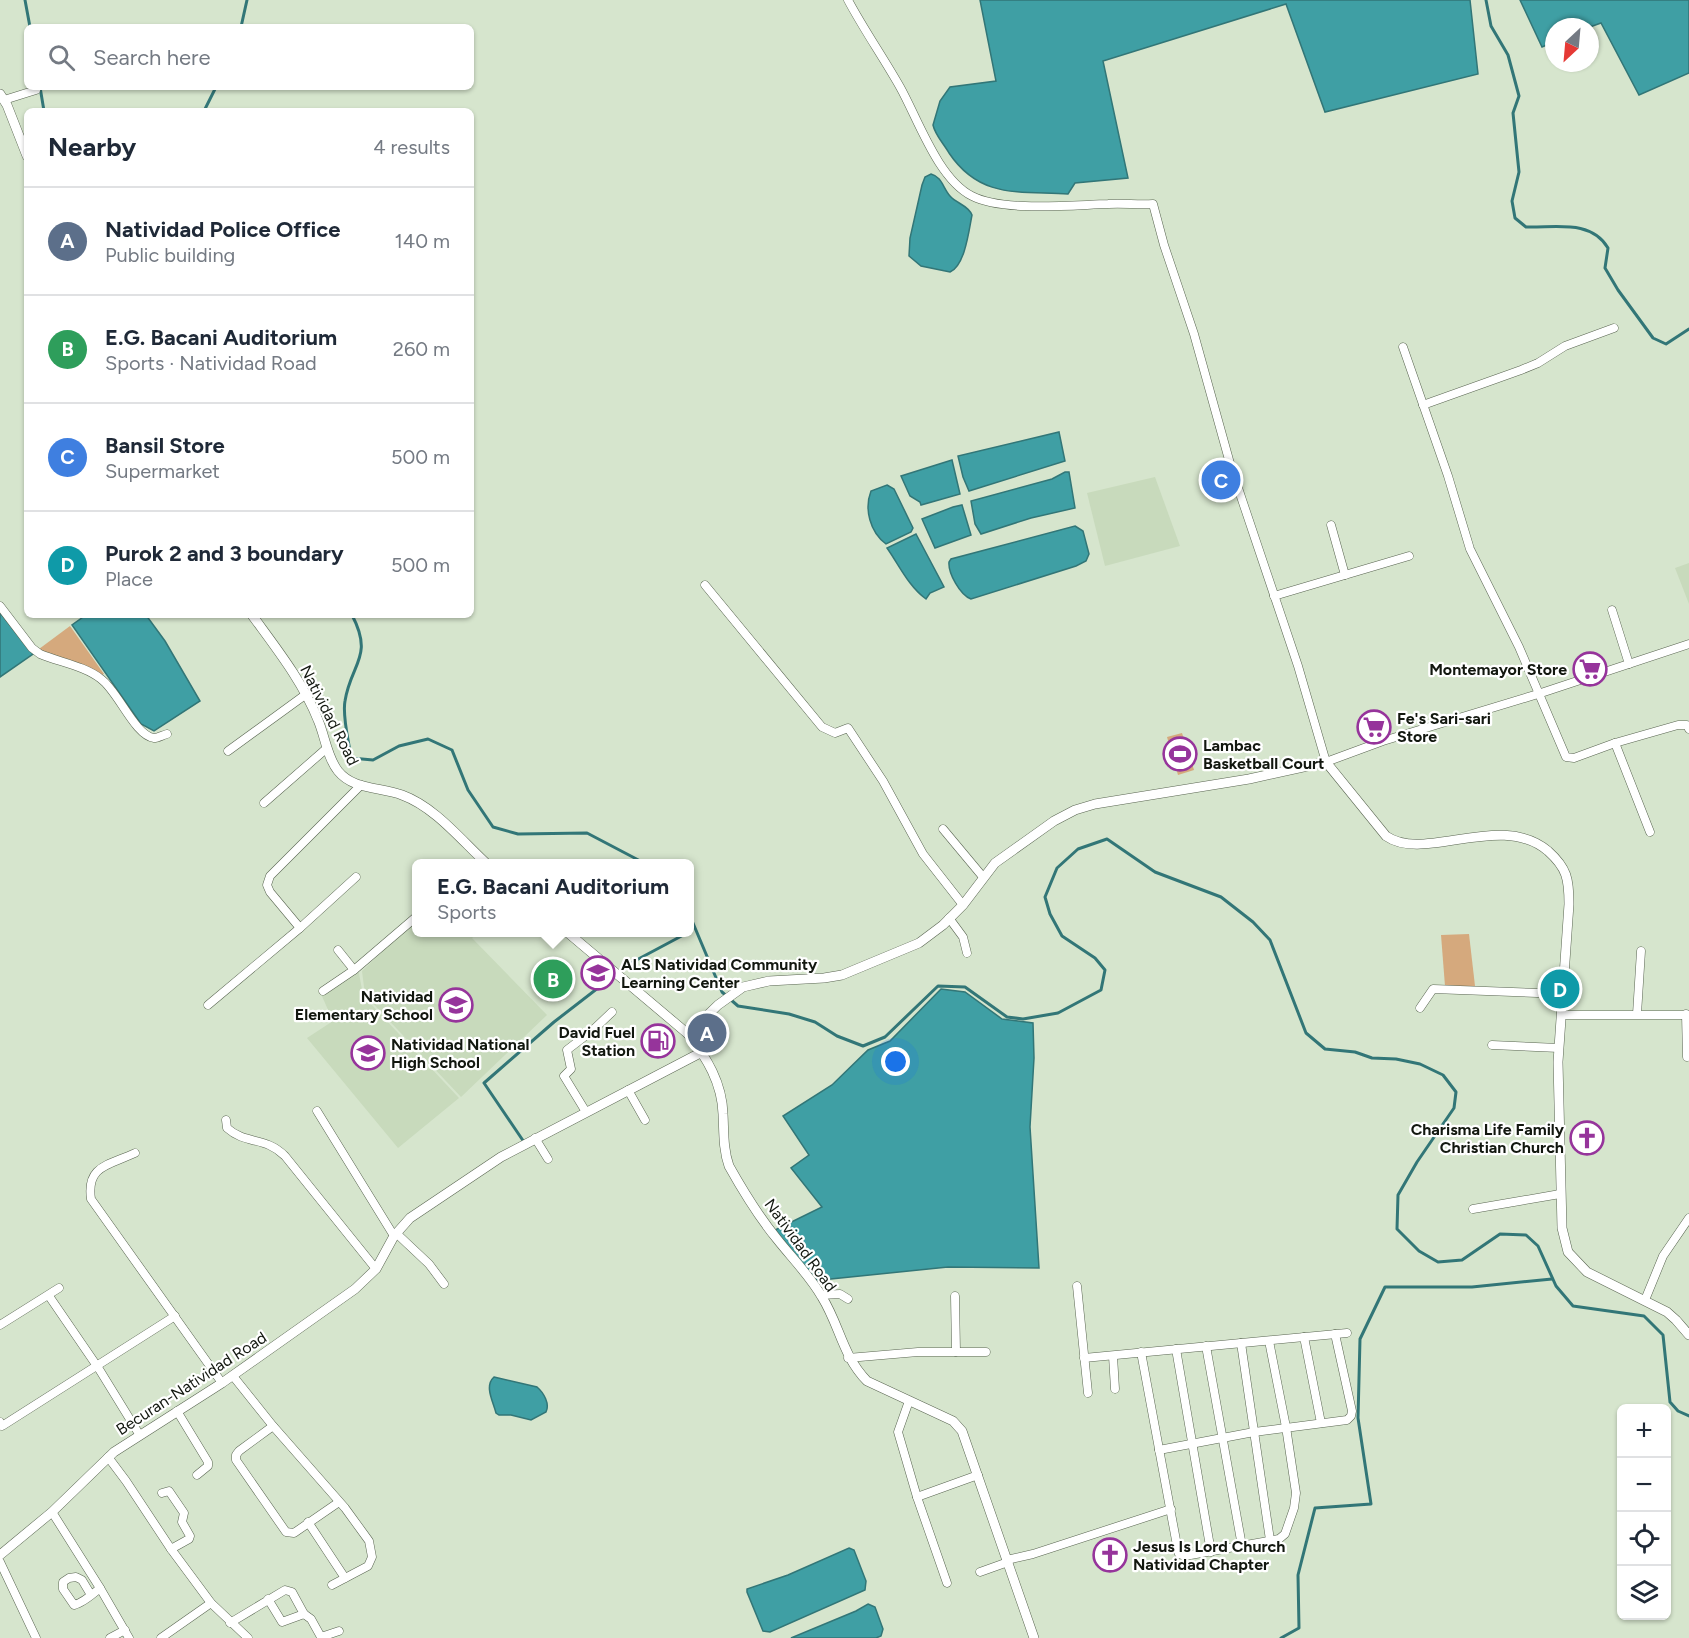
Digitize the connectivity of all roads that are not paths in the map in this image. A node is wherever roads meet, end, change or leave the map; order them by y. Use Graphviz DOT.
graph roads {
  1 [pos="849,0"];
  2 [pos="36,90"];
  3 [pos="2,97"];
  4 [pos="24,149"];
  5 [pos="1614,328"];
  6 [pos="1402,347"];
  7 [pos="1423,405"];
  8 [pos="1331,525"];
  9 [pos="1409,556"];
  10 [pos="1346,575"];
  11 [pos="705,585"];
  12 [pos="1274,596"];
  13 [pos="0,606"];
  14 [pos="1612,610"];
  15 [pos="254,618"];
  16 [pos="1689,644"];
  17 [pos="1629,664"];
  18 [pos="1538,694"];
  19 [pos="306,695"];
  20 [pos="1689,729"];
  21 [pos="167,734"];
  22 [pos="1615,742"];
  23 [pos="327,748"];
  24 [pos="228,751"];
  25 [pos="1326,762"];
  26 [pos="361,785"];
  27 [pos="264,803"];
  28 [pos="943,829"];
  29 [pos="1650,832"];
  30 [pos="475,859"];
  31 [pos="356,877"];
  32 [pos="983,877"];
  33 [pos="963,905"];
  34 [pos="950,918"];
  35 [pos="412,921"];
  36 [pos="300,928"];
  37 [pos="572,937"];
  38 [pos="338,950"];
  39 [pos="1641,951"];
  40 [pos="967,953"];
  41 [pos="354,970"];
  42 [pos="323,991"];
  43 [pos="1563,994"];
  44 [pos="208,1005"];
  45 [pos="1420,1008"];
  46 [pos="612,1012"];
  47 [pos="1637,1014"];
  48 [pos="1688,1014"];
  49 [pos="1562,1015"];
  50 [pos="688,1034"];
  51 [pos="1492,1045"];
  52 [pos="1559,1048"];
  53 [pos="702,1052"];
  54 [pos="1687,1057"];
  55 [pos="628,1090"];
  56 [pos="317,1111"];
  57 [pos="586,1112"];
  58 [pos="226,1120"];
  59 [pos="645,1120"];
  60 [pos="535,1138"];
  61 [pos="135,1153"];
  62 [pos="548,1159"];
  63 [pos="1560,1194"];
  64 [pos="1473,1209"];
  65 [pos="1689,1218"];
  66 [pos="395,1234"];
  67 [pos="1678,1235"];
  68 [pos="1689,1235"];
  69 [pos="376,1269"];
  70 [pos="444,1284"];
  71 [pos="1077,1286"];
  72 [pos="59,1288"];
  73 [pos="822,1295"];
  74 [pos="49,1296"];
  75 [pos="955,1296"];
  76 [pos="848,1299"];
  77 [pos="1645,1300"];
  78 [pos="175,1316"];
  79 [pos="0,1325"];
  80 [pos="1347,1333"];
  81 [pos="1335,1334"];
  82 [pos="1689,1335"];
  83 [pos="1304,1337"];
  84 [pos="1269,1341"];
  85 [pos="1241,1343"];
  86 [pos="1206,1347"];
  87 [pos="1176,1349"];
  88 [pos="956,1352"];
  89 [pos="986,1352"];
  90 [pos="1141,1352"];
  91 [pos="1113,1356"];
  92 [pos="848,1358"];
  93 [pos="1084,1358"];
  94 [pos="98,1367"];
  95 [pos="233,1376"];
  96 [pos="222,1383"];
  97 [pos="1115,1389"];
  98 [pos="1088,1393"];
  99 [pos="909,1401"];
  100 [pos="177,1411"];
  101 [pos="0,1422"];
  102 [pos="1321,1423"];
  103 [pos="273,1426"];
  104 [pos="1286,1427"];
  105 [pos="1254,1432"];
  106 [pos="139,1434"];
  107 [pos="1223,1437"];
  108 [pos="1192,1444"];
  109 [pos="1159,1450"];
  110 [pos="108,1457"];
  111 [pos="197,1475"];
  112 [pos="978,1475"];
  113 [pos="162,1494"];
  114 [pos="917,1497"];
  115 [pos="339,1502"];
  116 [pos="1170,1509"];
  117 [pos="52,1512"];
  118 [pos="308,1522"];
  119 [pos="1270,1540"];
  120 [pos="1242,1546"];
  121 [pos="171,1549"];
  122 [pos="1210,1552"];
  123 [pos="0,1555"];
  124 [pos="1008,1561"];
  125 [pos="0,1562"];
  126 [pos="980,1572"];
  127 [pos="345,1578"];
  128 [pos="947,1583"];
  129 [pos="332,1585"];
  130 [pos="100,1588"];
  131 [pos="91,1595"];
  132 [pos="268,1599"];
  133 [pos="211,1603"];
  134 [pos="304,1614"];
  135 [pos="230,1623"];
  136 [pos="125,1630"];
  137 [pos="339,1631"];
  138 [pos="36,1638"];
  139 [pos="110,1638"];
  140 [pos="129,1638"];
  141 [pos="161,1638"];
  142 [pos="248,1638"];
  143 [pos="1034,1638"];
  1 -- 12 [label="street"];
  2 -- 3 [label="street"];
  3 -- 4 [label="street"];
  5 -- 7 [label="street"];
  6 -- 7 [label="street"];
  7 -- 18 [label="street"];
  8 -- 10 [label="street"];
  9 -- 10 [label="street"];
  10 -- 12 [label="street"];
  11 -- 33 [label="street"];
  12 -- 25 [label="street"];
  13 -- 21 [label="street"];
  14 -- 17 [label="street"];
  15 -- 19 [label="street, Natividad Road"];
  16 -- 17 [label="street"];
  17 -- 18 [label="street"];
  18 -- 22 [label="street"];
  18 -- 25 [label="street"];
  19 -- 23 [label="street, Natividad Road"];
  19 -- 24 [label="street"];
  20 -- 22 [label="street"];
  22 -- 29 [label="street"];
  23 -- 26 [label="street, Natividad Road"];
  23 -- 27 [label="street"];
  25 -- 32 [label="street"];
  25 -- 43 [label="street"];
  26 -- 30 [label="street, Natividad Road"];
  26 -- 36 [label="street"];
  28 -- 32 [label="street"];
  31 -- 36 [label="street"];
  32 -- 33 [label="street"];
  33 -- 34 [label="street"];
  34 -- 40 [label="street"];
  34 -- 50 [label="street"];
  35 -- 41 [label="street"];
  36 -- 44 [label="street"];
  37 -- 50 [label="street, Natividad Road"];
  38 -- 41 [label="street"];
  39 -- 47 [label="street"];
  41 -- 42 [label="street"];
  43 -- 45 [label="street"];
  43 -- 49 [label="street"];
  46 -- 57 [label="street"];
  47 -- 48 [label="street"];
  47 -- 49 [label="street"];
  48 -- 54 [label="street"];
  49 -- 52 [label="street"];
  50 -- 53 [label="street, Natividad Road"];
  51 -- 52 [label="street"];
  52 -- 63 [label="street"];
  53 -- 55 [label="street, Becuran-Natividad Road"];
  53 -- 73 [label="street, Natividad Road"];
  55 -- 57 [label="street, Becuran-Natividad Road"];
  55 -- 59 [label="street"];
  56 -- 66 [label="street"];
  57 -- 60 [label="street, Becuran-Natividad Road"];
  58 -- 69 [label="street"];
  60 -- 62 [label="street"];
  60 -- 66 [label="street, Becuran-Natividad Road"];
  61 -- 78 [label="street"];
  63 -- 64 [label="street"];
  63 -- 77 [label="street"];
  65 -- 67 [label="street"];
  66 -- 69 [label="street, Becuran-Natividad Road"];
  66 -- 70 [label="street"];
  67 -- 68 [label="street"];
  67 -- 77 [label="street"];
  69 -- 95 [label="street, Becuran-Natividad Road"];
  71 -- 93 [label="street"];
  72 -- 74 [label="street"];
  73 -- 76 [label="street"];
  73 -- 92 [label="street, Natividad Road"];
  74 -- 79 [label="street"];
  74 -- 94 [label="street"];
  75 -- 88 [label="street"];
  77 -- 82 [label="street"];
  78 -- 94 [label="street"];
  78 -- 96 [label="street"];
  80 -- 81 [label="street"];
  81 -- 83 [label="street"];
  81 -- 102 [label="street"];
  83 -- 84 [label="street"];
  83 -- 102 [label="street"];
  84 -- 85 [label="street"];
  84 -- 104 [label="street"];
  85 -- 86 [label="street"];
  85 -- 105 [label="street"];
  86 -- 87 [label="street"];
  86 -- 107 [label="street"];
  87 -- 90 [label="street"];
  87 -- 108 [label="street"];
  88 -- 89 [label="street"];
  88 -- 92 [label="street"];
  90 -- 91 [label="street"];
  90 -- 109 [label="street"];
  91 -- 93 [label="street"];
  91 -- 97 [label="street"];
  92 -- 99 [label="street, Natividad Road"];
  93 -- 98 [label="street"];
  94 -- 101 [label="street"];
  94 -- 106 [label="street"];
  95 -- 96 [label="street, Becuran-Natividad Road"];
  95 -- 103 [label="street"];
  96 -- 100 [label="street, Becuran-Natividad Road"];
  99 -- 112 [label="street, Natividad Road"];
  99 -- 114 [label="street"];
  100 -- 106 [label="street, Becuran-Natividad Road"];
  100 -- 111 [label="street"];
  102 -- 104 [label="street"];
  103 -- 115 [label="street"];
  103 -- 118 [label="street"];
  104 -- 105 [label="street"];
  104 -- 119 [label="street"];
  105 -- 107 [label="street"];
  105 -- 119 [label="street"];
  106 -- 110 [label="street, Becuran-Natividad Road"];
  107 -- 108 [label="street"];
  107 -- 120 [label="street"];
  108 -- 109 [label="street"];
  108 -- 122 [label="street"];
  109 -- 116 [label="street"];
  110 -- 117 [label="street, Becuran-Natividad Road"];
  110 -- 121 [label="street"];
  112 -- 114 [label="street"];
  112 -- 124 [label="street, Natividad Road"];
  113 -- 121 [label="street"];
  114 -- 128 [label="street"];
  115 -- 118 [label="street"];
  115 -- 127 [label="street"];
  116 -- 122 [label="street"];
  116 -- 124 [label="street"];
  117 -- 123 [label="street, Becuran-Natividad Road"];
  117 -- 130 [label="street"];
  118 -- 127 [label="street"];
  119 -- 120 [label="street"];
  120 -- 122 [label="street"];
  121 -- 133 [label="street"];
  124 -- 126 [label="street"];
  124 -- 143 [label="street, Natividad Road"];
  125 -- 138 [label="street"];
  127 -- 129 [label="street"];
  130 -- 131 [label="street"];
  130 -- 136 [label="street"];
  132 -- 134 [label="street"];
  132 -- 134 [label="street"];
  132 -- 135 [label="street"];
  133 -- 135 [label="street"];
  133 -- 141 [label="street"];
  134 -- 137 [label="street"];
  135 -- 142 [label="street"];
  136 -- 139 [label="street"];
  136 -- 140 [label="street"];
}
